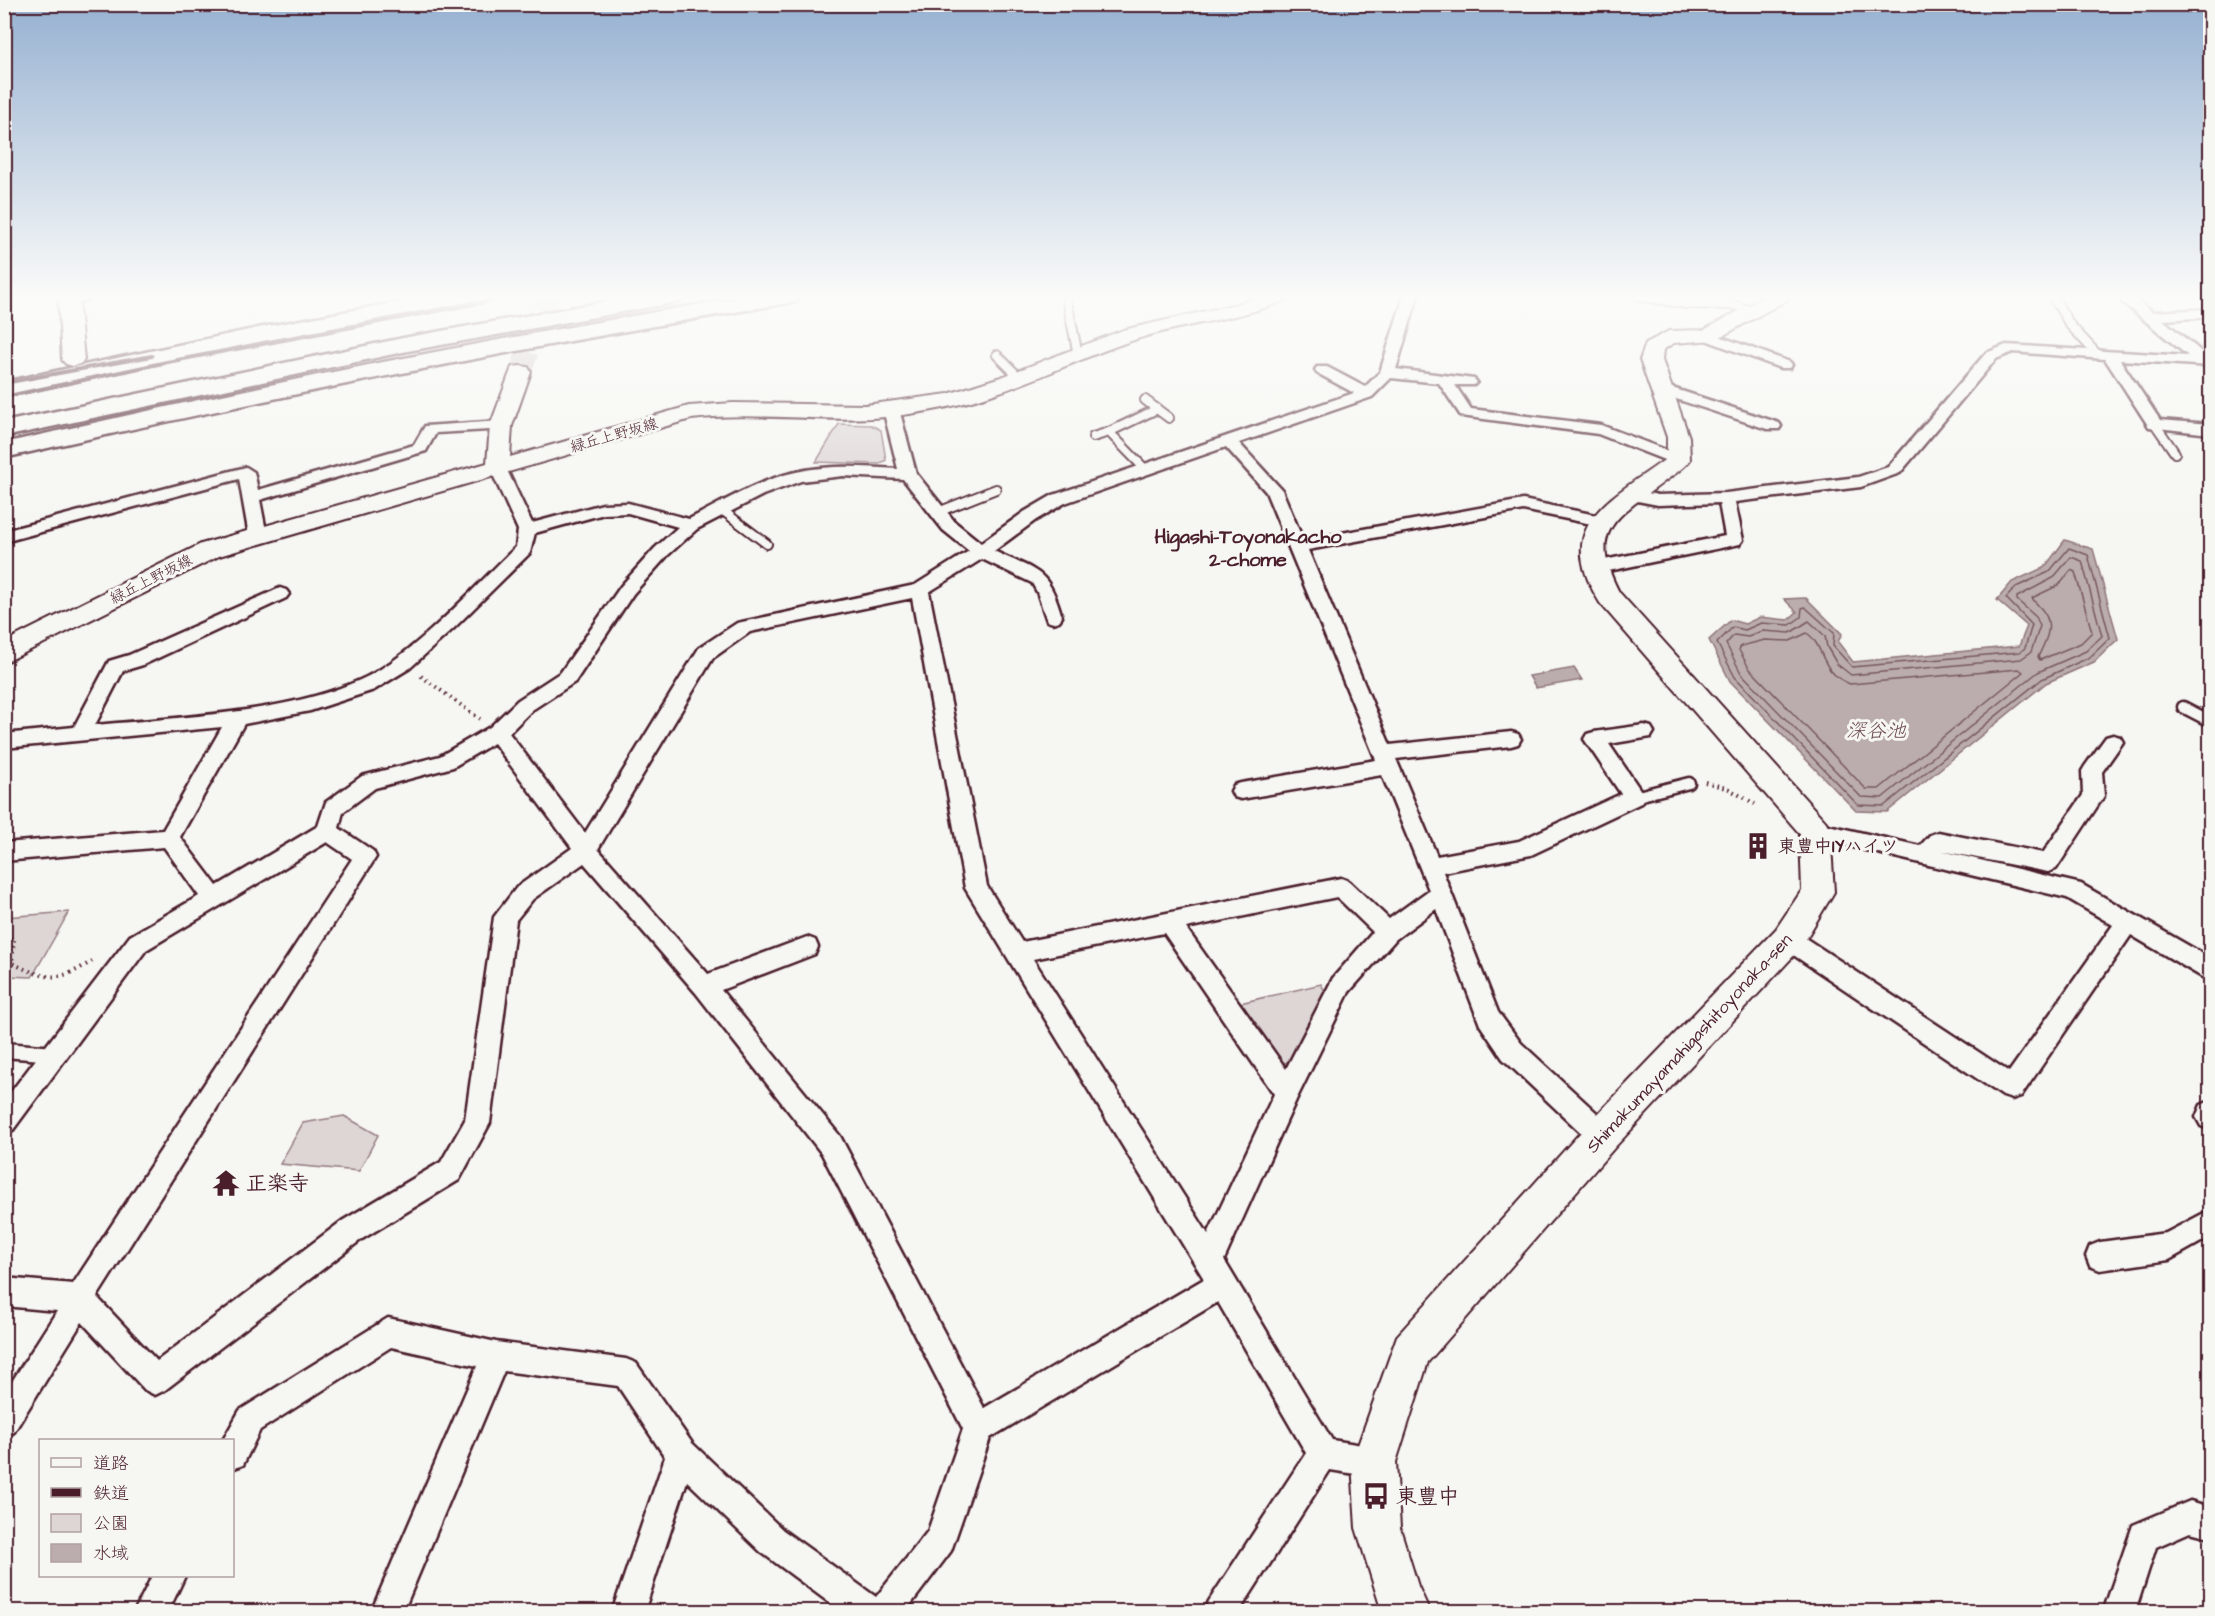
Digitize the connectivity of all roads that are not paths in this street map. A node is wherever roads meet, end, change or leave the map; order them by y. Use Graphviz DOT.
graph roads {
  1 [pos="20,371"];
  2 [pos="87,371"];
  3 [pos="199,371"];
  4 [pos="272,371"];
  5 [pos="364,371"];
  6 [pos="1013,371"];
  7 [pos="1037,371"];
  8 [pos="1325,371"];
  9 [pos="1655,371"];
  10 [pos="1978,371"];
  11 [pos="2116,371"];
  12 [pos="520,372"];
  13 [pos="1386,373"];
  14 [pos="4,375"];
  15 [pos="1020,378"];
  16 [pos="1444,379"];
  17 [pos="1469,382"];
  18 [pos="4,389"];
  19 [pos="1660,389"];
  20 [pos="1367,394"];
  21 [pos="1145,400"];
  22 [pos="891,409"];
  23 [pos="1157,409"];
  24 [pos="4,413"];
  25 [pos="1169,418"];
  26 [pos="2155,424"];
  27 [pos="501,426"];
  28 [pos="1773,426"];
  29 [pos="2211,429"];
  30 [pos="4,430"];
  31 [pos="1110,432"];
  32 [pos="1093,437"];
  33 [pos="1230,442"];
  34 [pos="4,451"];
  35 [pos="2175,453"];
  36 [pos="1678,460"];
  37 [pos="498,468"];
  38 [pos="1146,470"];
  39 [pos="908,474"];
  40 [pos="996,489"];
  41 [pos="1633,495"];
  42 [pos="251,497"];
  43 [pos="1726,498"];
  44 [pos="722,510"];
  45 [pos="938,512"];
  46 [pos="1601,521"];
  47 [pos="692,525"];
  48 [pos="527,530"];
  49 [pos="258,536"];
  50 [pos="4,537"];
  51 [pos="767,544"];
  52 [pos="1299,546"];
  53 [pos="981,552"];
  54 [pos="1594,568"];
  55 [pos="920,590"];
  56 [pos="280,594"];
  57 [pos="1053,617"];
  58 [pos="4,654"];
  59 [pos="2183,707"];
  60 [pos="237,718"];
  61 [pos="2211,721"];
  62 [pos="497,732"];
  63 [pos="1644,732"];
  64 [pos="80,734"];
  65 [pos="1511,739"];
  66 [pos="4,741"];
  67 [pos="2113,742"];
  68 [pos="1386,760"];
  69 [pos="1689,783"];
  70 [pos="1241,791"];
  71 [pos="1634,797"];
  72 [pos="1815,830"];
  73 [pos="328,831"];
  74 [pos="169,838"];
  75 [pos="586,850"];
  76 [pos="4,852"];
  77 [pos="1923,856"];
  78 [pos="1430,866"];
  79 [pos="1441,893"];
  80 [pos="213,898"];
  81 [pos="1168,922"];
  82 [pos="2128,922"];
  83 [pos="1388,932"];
  84 [pos="1788,939"];
  85 [pos="807,947"];
  86 [pos="1017,953"];
  87 [pos="2211,970"];
  88 [pos="704,986"];
  89 [pos="4,1050"];
  90 [pos="55,1054"];
  91 [pos="1287,1092"];
  92 [pos="2211,1113"];
  93 [pos="2211,1118"];
  94 [pos="4,1122"];
  95 [pos="1602,1135"];
  96 [pos="2211,1223"];
  97 [pos="2100,1256"];
  98 [pos="1215,1273"];
  99 [pos="4,1292"];
  100 [pos="80,1299"];
  101 [pos="496,1356"];
  102 [pos="4,1422"];
  103 [pos="978,1428"];
  104 [pos="234,1450"];
  105 [pos="681,1454"];
  106 [pos="1323,1454"];
  107 [pos="1374,1462"];
  108 [pos="2211,1522"];
  109 [pos="168,1577"];
  110 [pos="150,1611"];
  111 [pos="387,1611"];
  112 [pos="628,1611"];
  113 [pos="870,1611"];
  114 [pos="884,1611"];
  115 [pos="1220,1611"];
  116 [pos="1407,1611"];
  117 [pos="2118,1611"];
  1 -- 14 [label="main road"];
  2 -- 18 [label="main road"];
  3 -- 24 [label="main road"];
  4 -- 30 [label="main road"];
  5 -- 34 [label="main road"];
  6 -- 15 [label="lane"];
  7 -- 15 [label="street, 緑丘上野坂線"];
  8 -- 20 [label="street"];
  9 -- 19 [label="street"];
  10 -- 43 [label="street"];
  11 -- 26 [label="street"];
  12 -- 27 [label="street"];
  13 -- 16 [label="street"];
  13 -- 20 [label="street"];
  15 -- 22 [label="street, 緑丘上野坂線"];
  16 -- 17 [label="street"];
  16 -- 36 [label="street"];
  19 -- 28 [label="street"];
  19 -- 36 [label="street"];
  20 -- 33 [label="street"];
  21 -- 23 [label="lane"];
  22 -- 37 [label="street, 緑丘上野坂線"];
  22 -- 39 [label="street"];
  23 -- 25 [label="lane"];
  23 -- 31 [label="lane"];
  26 -- 29 [label="street"];
  26 -- 35 [label="lane"];
  27 -- 37 [label="street"];
  27 -- 42 [label="street"];
  31 -- 32 [label="lane"];
  31 -- 38 [label="lane"];
  33 -- 38 [label="street"];
  33 -- 52 [label="street"];
  36 -- 41 [label="street"];
  37 -- 48 [label="street"];
  37 -- 49 [label="street, 緑丘上野坂線"];
  38 -- 53 [label="street"];
  39 -- 44 [label="street"];
  39 -- 45 [label="street"];
  40 -- 45 [label="lane"];
  41 -- 43 [label="street"];
  41 -- 46 [label="street"];
  42 -- 49 [label="street"];
  42 -- 50 [label="street"];
  43 -- 54 [label="street"];
  44 -- 47 [label="street"];
  44 -- 51 [label="lane"];
  45 -- 53 [label="street"];
  46 -- 52 [label="street"];
  46 -- 54 [label="street"];
  47 -- 48 [label="street"];
  47 -- 62 [label="street"];
  48 -- 60 [label="street"];
  49 -- 58 [label="street, 緑丘上野坂線"];
  52 -- 68 [label="street"];
  53 -- 55 [label="street"];
  53 -- 57 [label="street"];
  54 -- 72 [label="street"];
  55 -- 75 [label="street"];
  55 -- 86 [label="street"];
  56 -- 64 [label="street"];
  59 -- 61 [label="lane"];
  60 -- 64 [label="street"];
  60 -- 74 [label="street"];
  62 -- 73 [label="street"];
  62 -- 75 [label="street"];
  63 -- 71 [label="street"];
  64 -- 66 [label="street"];
  65 -- 68 [label="street"];
  67 -- 77 [label="street"];
  68 -- 70 [label="street"];
  68 -- 78 [label="street"];
  69 -- 71 [label="lane"];
  71 -- 78 [label="street"];
  72 -- 77 [label="street"];
  72 -- 84 [label="street, Shimakumayamahigashitoyonaka-sen"];
  73 -- 80 [label="street"];
  73 -- 100 [label="street"];
  74 -- 76 [label="street"];
  74 -- 80 [label="street"];
  75 -- 88 [label="street"];
  75 -- 100 [label="street"];
  77 -- 82 [label="street"];
  78 -- 79 [label="street"];
  79 -- 83 [label="street"];
  79 -- 95 [label="street"];
  80 -- 90 [label="street"];
  81 -- 83 [label="street"];
  81 -- 86 [label="street"];
  81 -- 91 [label="street"];
  82 -- 84 [label="street"];
  82 -- 87 [label="street"];
  83 -- 91 [label="street"];
  84 -- 95 [label="street, Shimakumayamahigashitoyonaka-sen"];
  85 -- 88 [label="street"];
  86 -- 98 [label="street"];
  88 -- 103 [label="street"];
  89 -- 90 [label="lane"];
  90 -- 94 [label="street"];
  91 -- 98 [label="street"];
  92 -- 93 [label="street"];
  95 -- 107 [label="street, Shimakumayamahigashitoyonaka-sen"];
  96 -- 97 [label="street"];
  98 -- 103 [label="street"];
  98 -- 106 [label="street"];
  99 -- 100 [label="street"];
  100 -- 102 [label="street"];
  101 -- 104 [label="street"];
  101 -- 105 [label="street"];
  101 -- 111 [label="street"];
  103 -- 114 [label="street"];
  105 -- 112 [label="street"];
  105 -- 113 [label="street"];
  106 -- 107 [label="street"];
  106 -- 115 [label="street"];
  107 -- 116 [label="street, Shimakumayamahigashitoyonaka-sen"];
  108 -- 117 [label="street"];
  109 -- 110 [label="street"];
}
